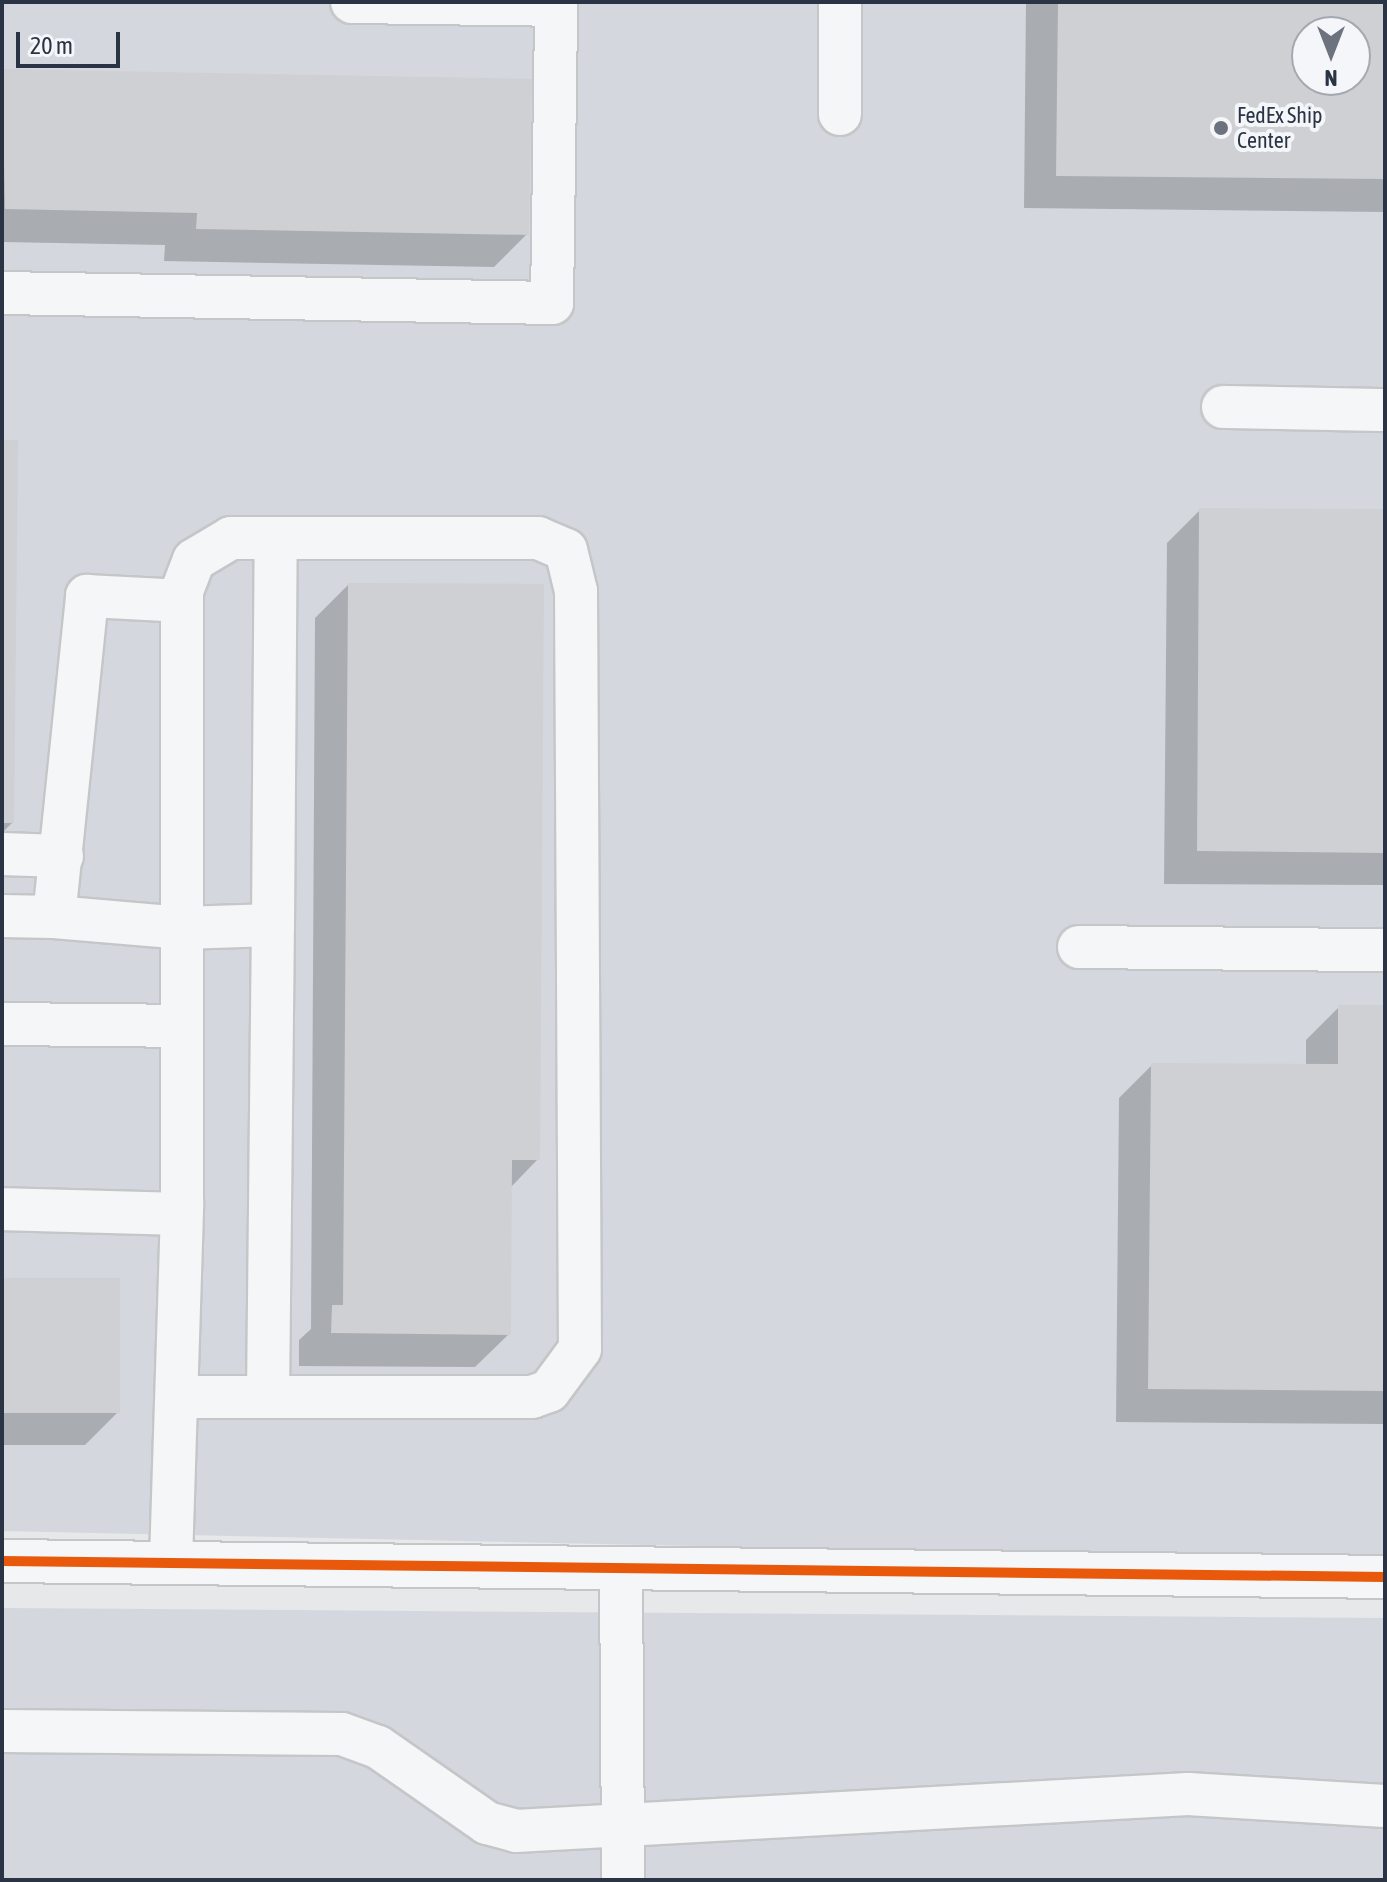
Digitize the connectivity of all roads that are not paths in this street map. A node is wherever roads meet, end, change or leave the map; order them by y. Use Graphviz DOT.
graph roads {
  1 [pos="352,2"];
  2 [pos="840,2"];
  3 [pos="556,3"];
  4 [pos="840,114"];
  5 [pos="2,293"];
  6 [pos="1223,407"];
  7 [pos="1385,410"];
  8 [pos="276,538"];
  9 [pos="182,601"];
  10 [pos="2,854"];
  11 [pos="62,856"];
  12 [pos="2,916"];
  13 [pos="54,917"];
  14 [pos="273,925"];
  15 [pos="182,928"];
  16 [pos="1079,947"];
  17 [pos="1385,950"];
  18 [pos="2,1024"];
  19 [pos="182,1026"];
  20 [pos="2,1209"];
  21 [pos="179,1214"];
  22 [pos="177,1397"];
  23 [pos="268,1397"];
  24 [pos="2,1561"];
  25 [pos="171,1561"];
  26 [pos="621,1570"];
  27 [pos="1385,1577"];
  28 [pos="2,1731"];
  29 [pos="1385,1806"];
  30 [pos="623,1830"];
  31 [pos="623,1880"];
  1 -- 3 [label="street"];
  2 -- 4 [label="street"];
  3 -- 5 [label="street"];
  6 -- 7 [label="street"];
  8 -- 9 [label="street"];
  8 -- 14 [label="street"];
  8 -- 23 [label="street"];
  9 -- 11 [label="street"];
  9 -- 15 [label="street"];
  10 -- 11 [label="street"];
  11 -- 13 [label="street"];
  12 -- 13 [label="street"];
  13 -- 15 [label="street"];
  14 -- 15 [label="street"];
  14 -- 23 [label="street"];
  15 -- 19 [label="street"];
  16 -- 17 [label="street"];
  18 -- 19 [label="street"];
  19 -- 21 [label="street"];
  20 -- 21 [label="street"];
  21 -- 22 [label="street"];
  22 -- 23 [label="street"];
  22 -- 25 [label="street"];
  24 -- 25 [label="street"];
  25 -- 26 [label="street"];
  26 -- 27 [label="street"];
  26 -- 30 [label="street"];
  28 -- 30 [label="street"];
  29 -- 30 [label="street"];
  30 -- 31 [label="street"];
}
